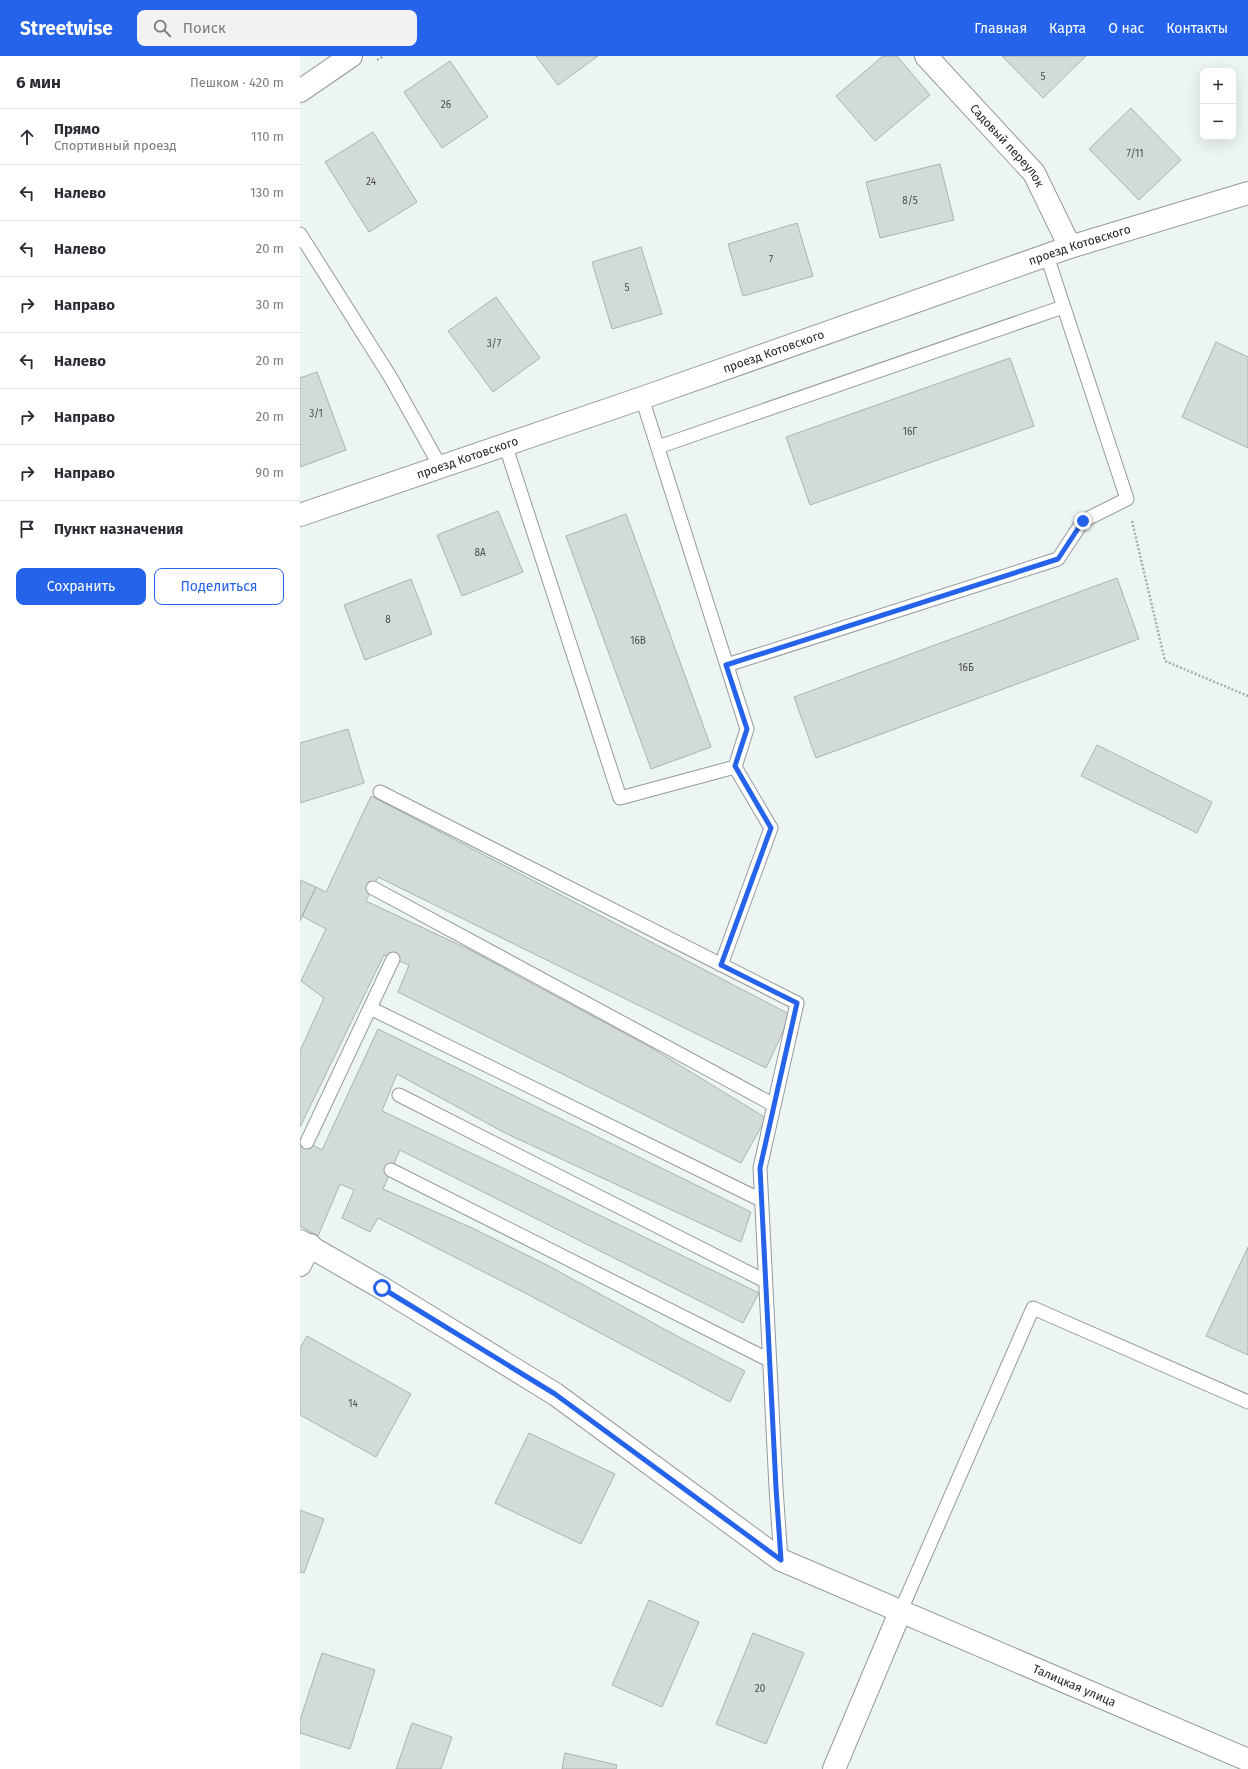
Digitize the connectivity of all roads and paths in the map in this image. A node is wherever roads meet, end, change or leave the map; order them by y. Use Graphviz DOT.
graph roads {
  1 [pos="351,56"];
  2 [pos="926,56"];
  3 [pos="300,91"];
  4 [pos="1248,193"];
  5 [pos="300,234"];
  6 [pos="1070,248"];
  7 [pos="1047,256"];
  8 [pos="1063,307"];
  9 [pos="642,398"];
  10 [pos="505,444"];
  11 [pos="658,447"];
  12 [pos="440,466"];
  13 [pos="1127,500"];
  14 [pos="300,515"];
  15 [pos="726,665"];
  16 [pos="1248,696"];
  17 [pos="735,766"];
  18 [pos="380,792"];
  19 [pos="373,888"];
  20 [pos="393,959"];
  21 [pos="721,965"];
  22 [pos="370,1008"];
  23 [pos="399,1095"];
  24 [pos="774,1105"];
  25 [pos="307,1142"];
  26 [pos="391,1170"];
  27 [pos="761,1200"];
  28 [pos="305,1243"];
  29 [pos="300,1265"];
  30 [pos="765,1281"];
  31 [pos="769,1360"];
  32 [pos="1248,1402"];
  33 [pos="781,1560"];
  34 [pos="901,1610"];
  35 [pos="1248,1760"];
  36 [pos="834,1769"];
  1 -- 3 [label="street"];
  2 -- 6 [label="street, Садовый переулок"];
  4 -- 6 [label="street, проезд Котовского"];
  5 -- 12 [label="lane"];
  6 -- 7 [label="street, проезд Котовского"];
  7 -- 8 [label="lane"];
  7 -- 9 [label="street, проезд Котовского"];
  8 -- 11 [label="lane"];
  8 -- 13 [label="lane"];
  9 -- 10 [label="street, проезд Котовского"];
  9 -- 11 [label="lane"];
  10 -- 12 [label="street, проезд Котовского"];
  10 -- 17 [label="lane"];
  11 -- 15 [label="lane"];
  12 -- 14 [label="street, проезд Котовского"];
  13 -- 15 [label="lane"];
  13 -- 16 [label="path"];
  15 -- 17 [label="lane"];
  17 -- 21 [label="lane"];
  18 -- 21 [label="lane"];
  19 -- 24 [label="lane"];
  20 -- 22 [label="lane"];
  21 -- 24 [label="lane"];
  22 -- 25 [label="lane"];
  22 -- 27 [label="lane"];
  23 -- 30 [label="lane"];
  24 -- 27 [label="lane"];
  26 -- 31 [label="lane"];
  27 -- 30 [label="lane"];
  28 -- 29 [label="street"];
  28 -- 33 [label="street, Талицкая улица"];
  30 -- 31 [label="lane"];
  31 -- 33 [label="lane"];
  32 -- 34 [label="lane"];
  33 -- 34 [label="street, Талицкая улица"];
  34 -- 35 [label="street, Талицкая улица"];
  34 -- 36 [label="street"];
}
